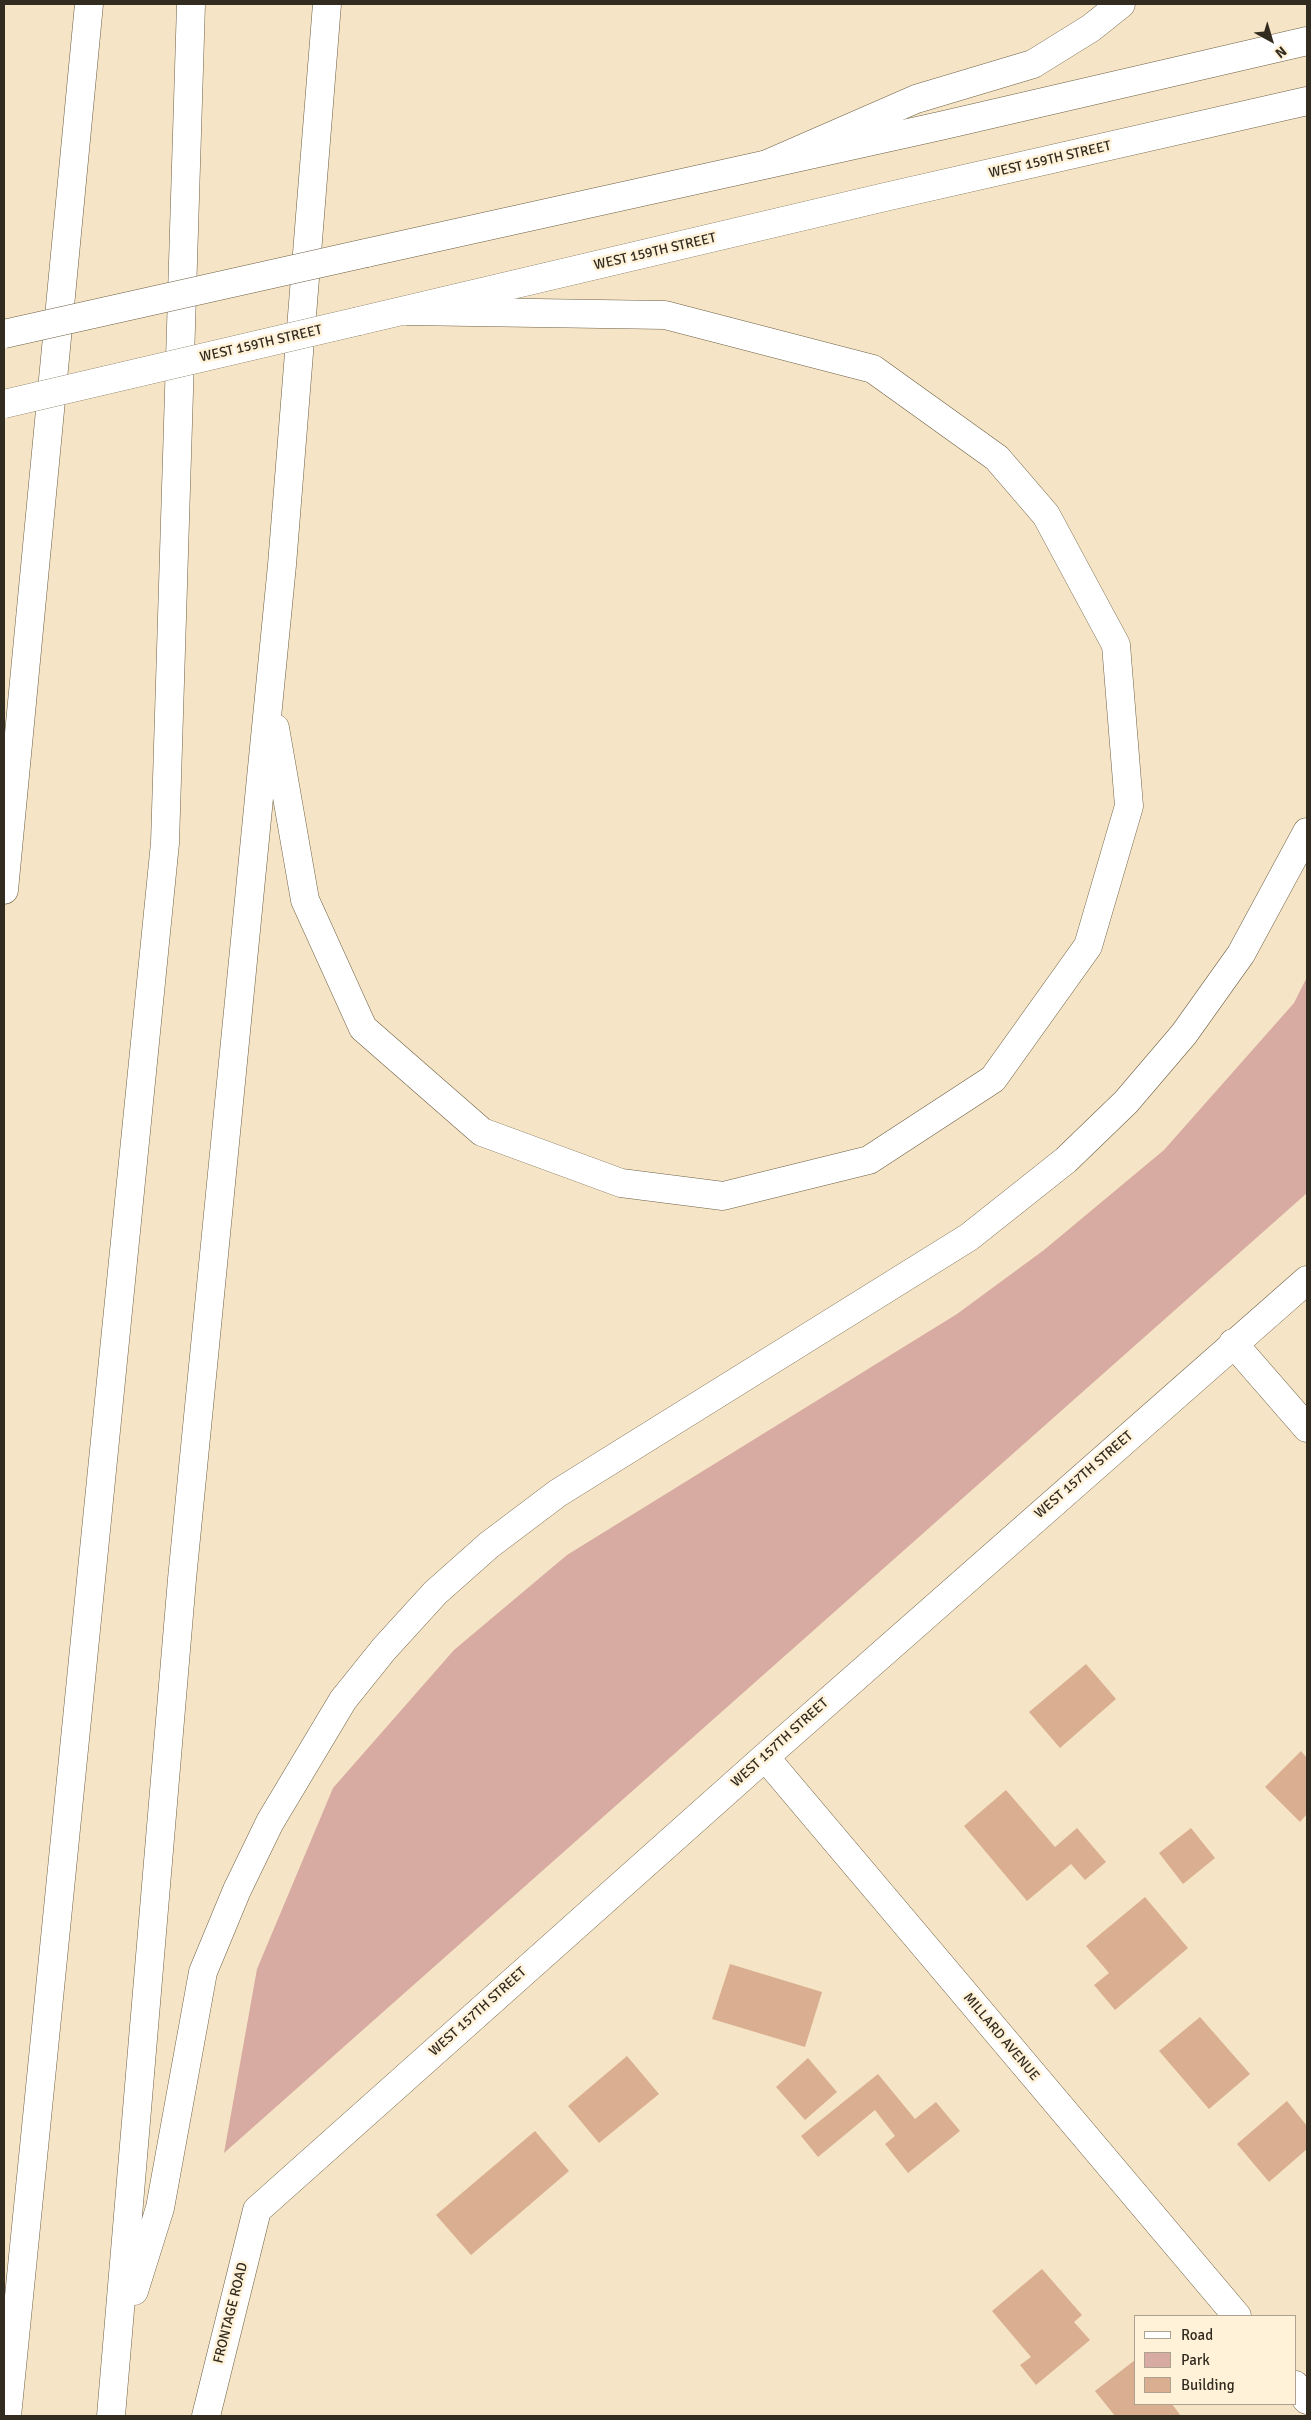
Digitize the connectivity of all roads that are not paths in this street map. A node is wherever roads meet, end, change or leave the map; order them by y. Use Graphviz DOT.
graph roads {
  1 [pos="90,4"];
  2 [pos="191,4"];
  3 [pos="1121,4"];
  4 [pos="328,11"];
  5 [pos="1307,41"];
  6 [pos="1307,101"];
  7 [pos="767,164"];
  8 [pos="407,311"];
  9 [pos="4,334"];
  10 [pos="4,404"];
  11 [pos="269,693"];
  12 [pos="1307,832"];
  13 [pos="4,890"];
  14 [pos="1307,1280"];
  15 [pos="1233,1343"];
  16 [pos="1307,1428"];
  17 [pos="765,1757"];
  18 [pos="256,2210"];
  19 [pos="1236,2315"];
  20 [pos="118,2340"];
  21 [pos="1296,2386"];
  22 [pos="1307,2400"];
  23 [pos="7,2416"];
  24 [pos="111,2416"];
  25 [pos="206,2416"];
  1 -- 13 [label="main road"];
  2 -- 23 [label="main road"];
  3 -- 7 [label="main road"];
  4 -- 11 [label="main road"];
  5 -- 7 [label="main road"];
  6 -- 8 [label="main road, WEST 159TH STREET"];
  7 -- 9 [label="main road, bridge"];
  8 -- 10 [label="main road, WEST 159TH STREET, bridge"];
  8 -- 11 [label="main road"];
  11 -- 20 [label="main road"];
  12 -- 20 [label="main road"];
  14 -- 15 [label="main road, WEST 157TH STREET"];
  15 -- 16 [label="main road"];
  15 -- 17 [label="main road, WEST 157TH STREET"];
  17 -- 18 [label="main road, WEST 157TH STREET"];
  17 -- 19 [label="main road, MILLARD AVENUE"];
  18 -- 25 [label="main road, FRONTAGE ROAD"];
  20 -- 24 [label="main road"];
  21 -- 22 [label="main road"];
}
